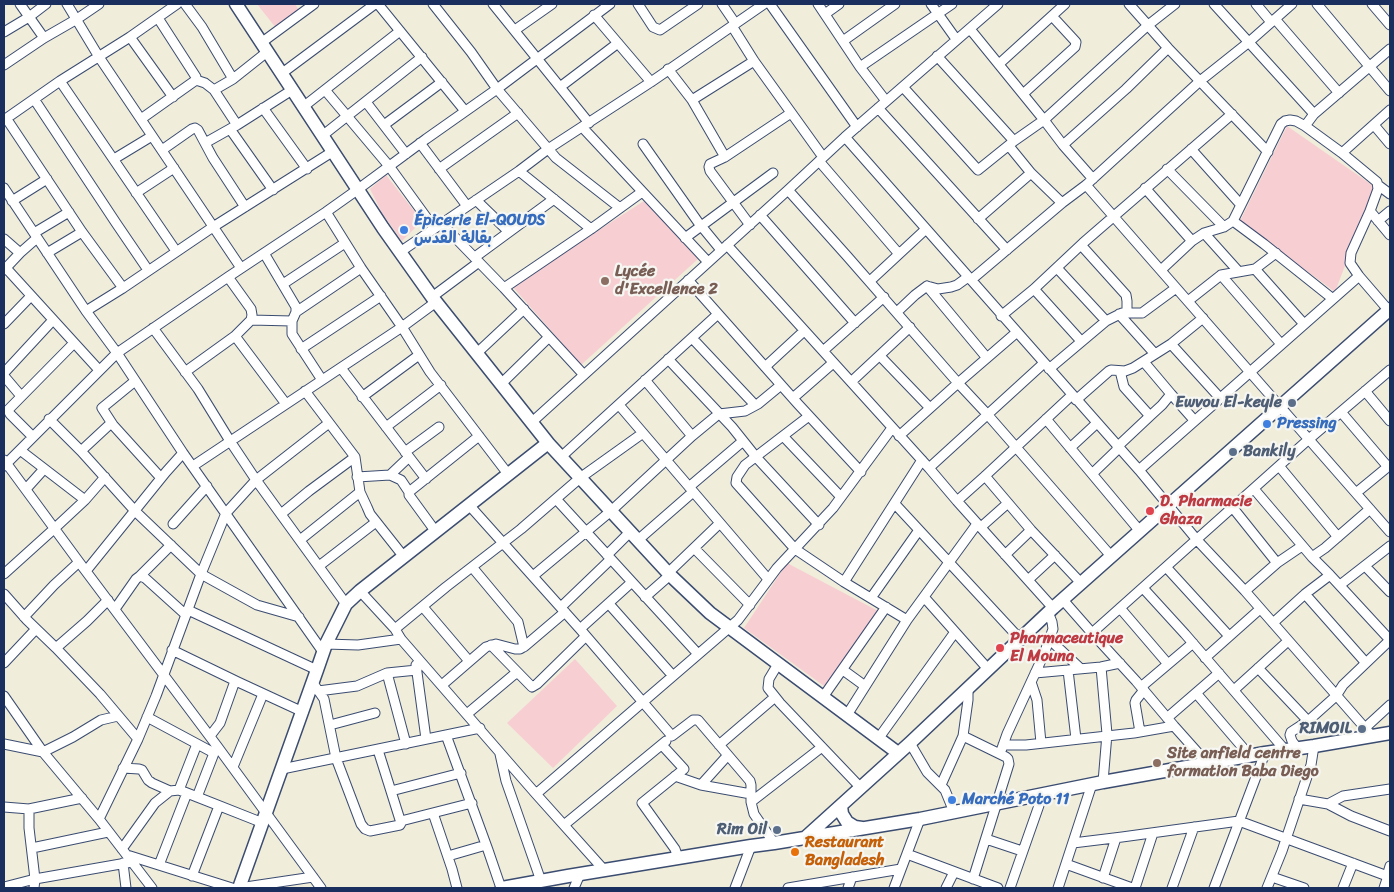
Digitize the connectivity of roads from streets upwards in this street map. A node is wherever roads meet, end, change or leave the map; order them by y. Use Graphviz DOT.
graph roads {
  1 [pos="20,4"];
  2 [pos="46,4"];
  3 [pos="67,4"];
  4 [pos="99,4"];
  5 [pos="177,4"];
  6 [pos="185,4"];
  7 [pos="236,4"];
  8 [pos="314,4"];
  9 [pos="377,4"];
  10 [pos="433,4"];
  11 [pos="552,4"];
  12 [pos="610,4"];
  13 [pos="638,4"];
  14 [pos="698,4"];
  15 [pos="722,4"];
  16 [pos="764,4"];
  17 [pos="770,4"];
  18 [pos="818,4"];
  19 [pos="839,4"];
  20 [pos="895,4"];
  21 [pos="931,4"];
  22 [pos="952,4"];
  23 [pos="998,4"];
  24 [pos="1065,4"];
  25 [pos="1129,4"];
  26 [pos="1175,4"];
  27 [pos="1214,4"];
  28 [pos="1256,4"];
  29 [pos="1292,4"];
  30 [pos="1317,4"];
  31 [pos="1372,4"];
  32 [pos="496,5"];
  33 [pos="301,7"];
  34 [pos="938,13"];
  35 [pos="825,14"];
  36 [pos="594,15"];
  37 [pos="1052,16"];
  38 [pos="29,17"];
  39 [pos="158,18"];
  40 [pos="77,19"];
  41 [pos="1273,20"];
  42 [pos="733,25"];
  43 [pos="1390,25"];
  44 [pos="1147,26"];
  45 [pos="970,28"];
  46 [pos="515,30"];
  47 [pos="400,31"];
  48 [pos="4,32"];
  49 [pos="130,37"];
  50 [pos="44,38"];
  51 [pos="956,39"];
  52 [pos="842,41"];
  53 [pos="1249,42"];
  54 [pos="618,44"];
  55 [pos="264,47"];
  56 [pos="1168,48"];
  57 [pos="1390,49"];
  58 [pos="937,56"];
  59 [pos="99,57"];
  60 [pos="422,57"];
  61 [pos="537,58"];
  62 [pos="754,61"];
  63 [pos="999,64"];
  64 [pos="4,65"];
  65 [pos="860,67"];
  66 [pos="1369,67"];
  67 [pos="668,69"];
  68 [pos="282,74"];
  69 [pos="233,79"];
  70 [pos="60,80"];
  71 [pos="196,80"];
  72 [pos="1200,81"];
  73 [pos="442,82"];
  74 [pos="651,82"];
  75 [pos="560,87"];
  76 [pos="903,87"];
  77 [pos="497,89"];
  78 [pos="214,90"];
  79 [pos="292,90"];
  80 [pos="325,90"];
  81 [pos="1390,91"];
  82 [pos="1338,93"];
  83 [pos="1023,94"];
  84 [pos="173,97"];
  85 [pos="34,99"];
  86 [pos="692,100"];
  87 [pos="886,101"];
  88 [pos="366,102"];
  89 [pos="303,107"];
  90 [pos="264,108"];
  91 [pos="878,108"];
  92 [pos="1390,110"];
  93 [pos="465,111"];
  94 [pos="518,113"];
  95 [pos="791,113"];
  96 [pos="1232,114"];
  97 [pos="1314,114"];
  98 [pos="347,116"];
  99 [pos="5,119"];
  100 [pos="141,119"];
  101 [pos="1044,120"];
  102 [pos="384,125"];
  103 [pos="586,125"];
  104 [pos="1374,125"];
  105 [pos="1305,126"];
  106 [pos="233,127"];
  107 [pos="856,127"];
  108 [pos="152,136"];
  109 [pos="322,136"];
  110 [pos="845,137"];
  111 [pos="205,143"];
  112 [pos="420,143"];
  113 [pos="1011,143"];
  114 [pos="644,144"];
  115 [pos="1390,144"];
  116 [pos="1063,145"];
  117 [pos="548,149"];
  118 [pos="1191,149"];
  119 [pos="162,150"];
  120 [pos="332,152"];
  121 [pos="1268,152"];
  122 [pos="1342,153"];
  123 [pos="406,154"];
  124 [pos="725,157"];
  125 [pos="114,159"];
  126 [pos="821,159"];
  127 [pos="389,166"];
  128 [pos="174,168"];
  129 [pos="439,168"];
  130 [pos="307,169"];
  131 [pos="1168,169"];
  132 [pos="519,171"];
  133 [pos="773,173"];
  134 [pos="1031,173"];
  135 [pos="47,179"];
  136 [pos="1090,182"];
  137 [pos="1378,185"];
  138 [pos="4,188"];
  139 [pos="1145,188"];
  140 [pos="274,190"];
  141 [pos="357,190"];
  142 [pos="788,190"];
  143 [pos="642,192"];
  144 [pos="136,193"];
  145 [pos="1390,194"];
  146 [pos="554,199"];
  147 [pos="476,200"];
  148 [pos="12,201"];
  149 [pos="734,203"];
  150 [pos="1062,203"];
  151 [pos="1241,205"];
  152 [pos="467,206"];
  153 [pos="245,207"];
  154 [pos="620,208"];
  155 [pos="1370,211"];
  156 [pos="1390,211"];
  157 [pos="69,212"];
  158 [pos="326,212"];
  159 [pos="760,215"];
  160 [pos="1113,216"];
  161 [pos="978,219"];
  162 [pos="1233,221"];
  163 [pos="1378,221"];
  164 [pos="750,225"];
  165 [pos="438,226"];
  166 [pos="702,226"];
  167 [pos="213,227"];
  168 [pos="1224,227"];
  169 [pos="591,229"];
  170 [pos="926,229"];
  171 [pos="82,232"];
  172 [pos="508,232"];
  173 [pos="1204,233"];
  174 [pos="1390,235"];
  175 [pos="36,236"];
  176 [pos="4,238"];
  177 [pos="685,238"];
  178 [pos="1192,242"];
  179 [pos="345,243"];
  180 [pos="1081,245"];
  181 [pos="724,248"];
  182 [pos="1007,250"];
  183 [pos="176,251"];
  184 [pos="400,252"];
  185 [pos="20,253"];
  186 [pos="47,253"];
  187 [pos="264,253"];
  188 [pos="1276,253"];
  189 [pos="899,254"];
  190 [pos="477,259"];
  191 [pos="708,262"];
  192 [pos="241,268"];
  193 [pos="361,268"];
  194 [pos="1057,268"];
  195 [pos="5,269"];
  196 [pos="1255,269"];
  197 [pos="148,270"];
  198 [pos="1160,270"];
  199 [pos="1239,272"];
  200 [pos="1221,275"];
  201 [pos="1359,276"];
  202 [pos="228,277"];
  203 [pos="970,279"];
  204 [pos="688,280"];
  205 [pos="870,281"];
  206 [pos="283,284"];
  207 [pos="927,286"];
  208 [pos="123,288"];
  209 [pos="504,288"];
  210 [pos="1176,288"];
  211 [pos="1034,289"];
  212 [pos="31,296"];
  213 [pos="381,296"];
  214 [pos="884,297"];
  215 [pos="1333,299"];
  216 [pos="434,300"];
  217 [pos="1188,301"];
  218 [pos="524,309"];
  219 [pos="86,311"];
  220 [pos="1390,311"];
  221 [pos="897,312"];
  222 [pos="718,314"];
  223 [pos="1123,314"];
  224 [pos="1002,316"];
  225 [pos="294,317"];
  226 [pos="1203,318"];
  227 [pos="53,320"];
  228 [pos="251,320"];
  229 [pos="1106,320"];
  230 [pos="855,323"];
  231 [pos="4,324"];
  232 [pos="1304,324"];
  233 [pos="402,327"];
  234 [pos="910,327"];
  235 [pos="153,328"];
  236 [pos="804,331"];
  237 [pos="1017,332"];
  238 [pos="235,336"];
  239 [pos="549,337"];
  240 [pos="692,338"];
  241 [pos="1081,342"];
  242 [pos="74,343"];
  243 [pos="1171,344"];
  244 [pos="1281,344"];
  245 [pos="301,349"];
  246 [pos="823,351"];
  247 [pos="117,353"];
  248 [pos="477,353"];
  249 [pos="1155,354"];
  250 [pos="420,355"];
  251 [pos="880,356"];
  252 [pos="987,358"];
  253 [pos="668,359"];
  254 [pos="1144,362"];
  255 [pos="833,363"];
  256 [pos="1047,366"];
  257 [pos="765,367"];
  258 [pos="341,368"];
  259 [pos="100,370"];
  260 [pos="1390,370"];
  261 [pos="1120,371"];
  262 [pos="185,372"];
  263 [pos="1250,372"];
  264 [pos="4,375"];
  265 [pos="584,375"];
  266 [pos="322,380"];
  267 [pos="645,380"];
  268 [pos="135,381"];
  269 [pos="851,382"];
  270 [pos="958,383"];
  271 [pos="501,384"];
  272 [pos="441,385"];
  273 [pos="781,386"];
  274 [pos="305,391"];
  275 [pos="1365,391"];
  276 [pos="1172,394"];
  277 [pos="21,396"];
  278 [pos="362,397"];
  279 [pos="793,398"];
  280 [pos="1074,398"];
  281 [pos="1220,398"];
  282 [pos="286,404"];
  283 [pos="619,405"];
  284 [pos="755,405"];
  285 [pos="1280,406"];
  286 [pos="930,408"];
  287 [pos="1340,412"];
  288 [pos="719,414"];
  289 [pos="987,414"];
  290 [pos="809,416"];
  291 [pos="1150,416"];
  292 [pos="1046,419"];
  293 [pos="49,420"];
  294 [pos="1194,420"];
  295 [pos="1390,421"];
  296 [pos="532,422"];
  297 [pos="330,423"];
  298 [pos="1097,423"];
  299 [pos="113,424"];
  300 [pos="386,427"];
  301 [pos="438,427"];
  302 [pos="892,428"];
  303 [pos="643,432"];
  304 [pos="33,436"];
  305 [pos="479,436"];
  306 [pos="692,436"];
  307 [pos="783,436"];
  308 [pos="900,436"];
  309 [pos="1309,439"];
  310 [pos="230,441"];
  311 [pos="743,441"];
  312 [pos="548,443"];
  313 [pos="1016,448"];
  314 [pos="1070,448"];
  315 [pos="1118,448"];
  316 [pos="20,450"];
  317 [pos="81,451"];
  318 [pos="183,453"];
  319 [pos="407,455"];
  320 [pos="561,457"];
  321 [pos="756,457"];
  322 [pos="355,458"];
  323 [pos="667,460"];
  324 [pos="922,460"];
  325 [pos="5,463"];
  326 [pos="193,466"];
  327 [pos="1279,466"];
  328 [pos="1389,466"];
  329 [pos="929,468"];
  330 [pos="44,469"];
  331 [pos="1139,470"];
  332 [pos="861,472"];
  333 [pos="508,474"];
  334 [pos="1092,474"];
  335 [pos="390,475"];
  336 [pos="985,476"];
  337 [pos="105,477"];
  338 [pos="358,477"];
  339 [pos="161,478"];
  340 [pos="580,478"];
  341 [pos="256,480"];
  342 [pos="426,480"];
  343 [pos="207,486"];
  344 [pos="26,489"];
  345 [pos="691,489"];
  346 [pos="1254,489"];
  347 [pos="360,492"];
  348 [pos="409,492"];
  349 [pos="1356,493"];
  350 [pos="841,497"];
  351 [pos="556,499"];
  352 [pos="85,500"];
  353 [pos="957,500"];
  354 [pos="1008,503"];
  355 [pos="895,504"];
  356 [pos="469,505"];
  357 [pos="1169,505"];
  358 [pos="1233,508"];
  359 [pos="1370,509"];
  360 [pos="134,511"];
  361 [pos="610,511"];
  362 [pos="226,513"];
  363 [pos="281,514"];
  364 [pos="376,522"];
  365 [pos="720,523"];
  366 [pos="173,524"];
  367 [pos="818,525"];
  368 [pos="979,526"];
  369 [pos="1388,526"];
  370 [pos="55,528"];
  371 [pos="919,530"];
  372 [pos="1031,530"];
  373 [pos="1139,530"];
  374 [pos="586,531"];
  375 [pos="436,532"];
  376 [pos="634,536"];
  377 [pos="1338,537"];
  378 [pos="300,540"];
  379 [pos="1197,540"];
  380 [pos="503,543"];
  381 [pos="171,545"];
  382 [pos="1302,546"];
  383 [pos="1390,546"];
  384 [pos="694,548"];
  385 [pos="795,548"];
  386 [pos="1005,555"];
  387 [pos="1055,555"];
  388 [pos="1111,556"];
  389 [pos="404,557"];
  390 [pos="609,557"];
  391 [pos="1312,557"];
  392 [pos="79,562"];
  393 [pos="949,562"];
  394 [pos="1277,563"];
  395 [pos="319,566"];
  396 [pos="1166,566"];
  397 [pos="1365,566"];
  398 [pos="472,567"];
  399 [pos="86,571"];
  400 [pos="4,574"];
  401 [pos="201,574"];
  402 [pos="669,574"];
  403 [pos="1330,575"];
  404 [pos="140,576"];
  405 [pos="533,576"];
  406 [pos="768,579"];
  407 [pos="1028,580"];
  408 [pos="632,582"];
  409 [pos="844,582"];
  410 [pos="1081,583"];
  411 [pos="1340,585"];
  412 [pos="1143,588"];
  413 [pos="360,591"];
  414 [pos="1245,592"];
  415 [pos="1390,592"];
  416 [pos="4,594"];
  417 [pos="1305,594"];
  418 [pos="645,597"];
  419 [pos="924,597"];
  420 [pos="870,598"];
  421 [pos="108,600"];
  422 [pos="1063,600"];
  423 [pos="346,604"];
  424 [pos="609,604"];
  425 [pos="750,605"];
  426 [pos="423,607"];
  427 [pos="886,607"];
  428 [pos="1120,608"];
  429 [pos="114,609"];
  430 [pos="1260,609"];
  431 [pos="563,610"];
  432 [pos="1051,610"];
  433 [pos="187,612"];
  434 [pos="24,617"];
  435 [pos="299,617"];
  436 [pos="907,620"];
  437 [pos="1273,623"];
  438 [pos="728,628"];
  439 [pos="36,629"];
  440 [pos="395,629"];
  441 [pos="583,632"];
  442 [pos="955,632"];
  443 [pos="1092,632"];
  444 [pos="1229,636"];
  445 [pos="401,639"];
  446 [pos="1020,639"];
  447 [pos="1049,639"];
  448 [pos="1390,640"];
  449 [pos="1288,641"];
  450 [pos="1192,643"];
  451 [pos="491,645"];
  452 [pos="524,647"];
  453 [pos="56,648"];
  454 [pos="324,648"];
  455 [pos="172,650"];
  456 [pos="415,654"];
  457 [pos="698,654"];
  458 [pos="1206,658"];
  459 [pos="469,661"];
  460 [pos="4,662"];
  461 [pos="1366,663"];
  462 [pos="778,664"];
  463 [pos="1120,664"];
  464 [pos="1168,664"];
  465 [pos="1101,667"];
  466 [pos="1081,668"];
  467 [pos="1258,668"];
  468 [pos="988,669"];
  469 [pos="417,670"];
  470 [pos="843,670"];
  471 [pos="1068,670"];
  472 [pos="517,672"];
  473 [pos="387,673"];
  474 [pos="1035,673"];
  475 [pos="1219,673"];
  476 [pos="164,674"];
  477 [pos="673,676"];
  478 [pos="235,681"];
  479 [pos="316,681"];
  480 [pos="1031,682"];
  481 [pos="442,685"];
  482 [pos="865,686"];
  483 [pos="968,688"];
  484 [pos="1142,688"];
  485 [pos="1234,690"];
  486 [pos="1196,693"];
  487 [pos="263,694"];
  488 [pos="4,696"];
  489 [pos="1336,696"];
  490 [pos="775,697"];
  491 [pos="823,697"];
  492 [pos="644,702"];
  493 [pos="1390,705"];
  494 [pos="303,712"];
  495 [pos="375,714"];
  496 [pos="467,714"];
  497 [pos="847,715"];
  498 [pos="118,716"];
  499 [pos="147,717"];
  500 [pos="1167,718"];
  501 [pos="1308,721"];
  502 [pos="330,725"];
  503 [pos="1174,726"];
  504 [pos="480,728"];
  505 [pos="1140,732"];
  506 [pos="1368,732"];
  507 [pos="1390,733"];
  508 [pos="446,735"];
  509 [pos="210,736"];
  510 [pos="672,736"];
  511 [pos="962,736"];
  512 [pos="1106,736"];
  513 [pos="138,739"];
  514 [pos="878,739"];
  515 [pos="1076,739"];
  516 [pos="426,740"];
  517 [pos="910,743"];
  518 [pos="1042,743"];
  519 [pos="4,744"];
  520 [pos="197,744"];
  521 [pos="406,744"];
  522 [pos="662,745"];
  523 [pos="719,745"];
  524 [pos="1314,746"];
  525 [pos="822,747"];
  526 [pos="215,749"];
  527 [pos="1002,749"];
  528 [pos="1292,749"];
  529 [pos="378,750"];
  530 [pos="44,752"];
  531 [pos="499,752"];
  532 [pos="1265,752"];
  533 [pos="898,753"];
  534 [pos="728,755"];
  535 [pos="1250,756"];
  536 [pos="336,758"];
  537 [pos="1207,763"];
  538 [pos="123,768"];
  539 [pos="233,768"];
  540 [pos="282,769"];
  541 [pos="461,773"];
  542 [pos="675,776"];
  543 [pos="1098,783"];
  544 [pos="701,785"];
  545 [pos="940,785"];
  546 [pos="861,788"];
  547 [pos="1390,789"];
  548 [pos="179,791"];
  549 [pos="391,791"];
  550 [pos="536,794"];
  551 [pos="1043,794"];
  552 [pos="197,797"];
  553 [pos="82,798"];
  554 [pos="751,798"];
  555 [pos="1299,799"];
  556 [pos="998,803"];
  557 [pos="472,804"];
  558 [pos="1328,804"];
  559 [pos="219,806"];
  560 [pos="841,806"];
  561 [pos="4,807"];
  562 [pos="29,809"];
  563 [pos="954,812"];
  564 [pos="433,813"];
  565 [pos="265,817"];
  566 [pos="99,819"];
  567 [pos="920,819"];
  568 [pos="402,821"];
  569 [pos="1239,821"];
  570 [pos="564,825"];
  571 [pos="1194,827"];
  572 [pos="862,828"];
  573 [pos="1390,831"];
  574 [pos="108,832"];
  575 [pos="1154,833"];
  576 [pos="806,837"];
  577 [pos="1116,838"];
  578 [pos="1286,838"];
  579 [pos="986,839"];
  580 [pos="774,843"];
  581 [pos="1072,843"];
  582 [pos="486,845"];
  583 [pos="751,846"];
  584 [pos="32,848"];
  585 [pos="1022,851"];
  586 [pos="907,854"];
  587 [pos="448,856"];
  588 [pos="126,857"];
  589 [pos="678,858"];
  590 [pos="1353,863"];
  591 [pos="1066,864"];
  592 [pos="160,865"];
  593 [pos="1390,866"];
  594 [pos="605,870"];
  595 [pos="901,870"];
  596 [pos="954,872"];
  597 [pos="580,874"];
  598 [pos="192,876"];
  599 [pos="1388,876"];
  600 [pos="313,877"];
  601 [pos="852,877"];
  602 [pos="1272,877"];
  603 [pos="1103,878"];
  604 [pos="973,879"];
  605 [pos="541,881"];
  606 [pos="35,884"];
  607 [pos="828,885"];
  608 [pos="4,887"];
  609 [pos="801,887"];
  610 [pos="126,888"];
  611 [pos="152,888"];
  612 [pos="232,888"];
  613 [pos="239,888"];
  614 [pos="322,888"];
  615 [pos="457,888"];
  616 [pos="502,888"];
  617 [pos="574,888"];
  618 [pos="734,888"];
  619 [pos="788,888"];
  620 [pos="848,888"];
  621 [pos="894,888"];
  622 [pos="946,888"];
  623 [pos="998,888"];
  624 [pos="1010,888"];
  625 [pos="1058,888"];
  626 [pos="1133,888"];
  627 [pos="1172,888"];
  628 [pos="1214,888"];
  629 [pos="1267,888"];
  630 [pos="1304,888"];
  631 [pos="1343,888"];
  632 [pos="1384,888"];
  1 -- 38 [label="street"];
  2 -- 38 [label="street"];
  3 -- 40 [label="street"];
  4 -- 40 [label="street"];
  5 -- 39 [label="street"];
  6 -- 69 [label="street"];
  7 -- 55 [label="street"];
  8 -- 33 [label="street"];
  9 -- 47 [label="street"];
  9 -- 68 [label="street"];
  10 -- 77 [label="street"];
  11 -- 46 [label="street"];
  12 -- 36 [label="street"];
  13 -- 14 [label="street"];
  15 -- 42 [label="street"];
  16 -- 42 [label="street"];
  17 -- 107 [label="street"];
  18 -- 35 [label="street"];
  19 -- 35 [label="street"];
  20 -- 52 [label="street"];
  21 -- 34 [label="street"];
  22 -- 34 [label="street"];
  23 -- 45 [label="street"];
  24 -- 37 [label="street"];
  25 -- 44 [label="street"];
  26 -- 44 [label="street"];
  27 -- 53 [label="street"];
  28 -- 41 [label="street"];
  29 -- 41 [label="street"];
  30 -- 66 [label="street"];
  31 -- 43 [label="street"];
  32 -- 46 [label="street"];
  33 -- 55 [label="street"];
  34 -- 51 [label="street"];
  34 -- 65 [label="street"];
  35 -- 52 [label="street"];
  36 -- 54 [label="street"];
  36 -- 61 [label="street"];
  37 -- 63 [label="street"];
  37 -- 83 [label="street"];
  38 -- 48 [label="street"];
  38 -- 50 [label="street"];
  39 -- 49 [label="street"];
  39 -- 71 [label="street"];
  40 -- 50 [label="street"];
  40 -- 59 [label="street"];
  41 -- 53 [label="street"];
  41 -- 82 [label="street"];
  42 -- 62 [label="street"];
  42 -- 67 [label="street"];
  44 -- 56 [label="street"];
  44 -- 101 [label="street"];
  45 -- 51 [label="street"];
  45 -- 63 [label="street"];
  46 -- 61 [label="street"];
  47 -- 60 [label="street"];
  47 -- 80 [label="street"];
  49 -- 59 [label="street"];
  49 -- 84 [label="street"];
  50 -- 64 [label="street"];
  51 -- 58 [label="street"];
  52 -- 65 [label="street"];
  53 -- 72 [label="street"];
  53 -- 97 [label="street"];
  54 -- 74 [label="street"];
  54 -- 75 [label="street"];
  55 -- 68 [label="street"];
  55 -- 69 [label="street"];
  56 -- 72 [label="street"];
  56 -- 116 [label="street"];
  57 -- 66 [label="street"];
  58 -- 76 [label="street"];
  58 -- 113 [label="street"];
  59 -- 70 [label="street"];
  59 -- 100 [label="street"];
  60 -- 73 [label="street"];
  60 -- 88 [label="street"];
  61 -- 75 [label="street"];
  61 -- 77 [label="street"];
  62 -- 86 [label="street"];
  62 -- 95 [label="street"];
  63 -- 83 [label="street"];
  65 -- 87 [label="street"];
  66 -- 81 [label="street"];
  66 -- 82 [label="street"];
  67 -- 74 [label="street"];
  67 -- 86 [label="street"];
  68 -- 79 [label="street"];
  69 -- 78 [label="street"];
  70 -- 85 [label="street"];
  70 -- 125 [label="street"];
  71 -- 78 [label="street"];
  71 -- 84 [label="street"];
  72 -- 96 [label="street"];
  72 -- 136 [label="street"];
  73 -- 93 [label="street"];
  73 -- 102 [label="street"];
  74 -- 103 [label="street"];
  75 -- 103 [label="street"];
  76 -- 87 [label="street"];
  76 -- 113 [label="street"];
  77 -- 93 [label="street"];
  77 -- 94 [label="street"];
  78 -- 106 [label="street"];
  79 -- 89 [label="street"];
  79 -- 90 [label="street"];
  80 -- 89 [label="street"];
  80 -- 98 [label="street"];
  82 -- 97 [label="street"];
  83 -- 101 [label="street"];
  84 -- 100 [label="street"];
  85 -- 99 [label="street"];
  85 -- 197 [label="street"];
  86 -- 124 [label="street"];
  87 -- 91 [label="street"];
  88 -- 98 [label="street"];
  88 -- 102 [label="street"];
  89 -- 109 [label="street"];
  90 -- 106 [label="street"];
  90 -- 130 [label="street"];
  91 -- 107 [label="street"];
  91 -- 161 [label="street"];
  92 -- 104 [label="street"];
  93 -- 112 [label="street"];
  94 -- 117 [label="street"];
  94 -- 129 [label="street"];
  95 -- 124 [label="street"];
  95 -- 126 [label="street"];
  96 -- 118 [label="street"];
  96 -- 121 [label="street"];
  97 -- 105 [label="street"];
  98 -- 109 [label="street"];
  98 -- 127 [label="street"];
  99 -- 135 [label="street"];
  100 -- 108 [label="street"];
  101 -- 113 [label="street"];
  101 -- 116 [label="street"];
  102 -- 123 [label="street"];
  103 -- 117 [label="street"];
  103 -- 143 [label="street"];
  104 -- 115 [label="street"];
  104 -- 122 [label="street"];
  105 -- 121 [label="street"];
  105 -- 122 [label="street"];
  106 -- 111 [label="street"];
  106 -- 140 [label="street"];
  107 -- 110 [label="street"];
  108 -- 119 [label="street"];
  108 -- 125 [label="street"];
  109 -- 120 [label="street"];
  110 -- 126 [label="street"];
  110 -- 170 [label="street"];
  111 -- 119 [label="street"];
  111 -- 153 [label="street"];
  112 -- 123 [label="street"];
  112 -- 129 [label="street"];
  113 -- 134 [label="street"];
  114 -- 166 [label="street"];
  116 -- 136 [label="street"];
  117 -- 132 [label="street"];
  117 -- 154 [label="street"];
  118 -- 131 [label="street"];
  118 -- 151 [label="street"];
  119 -- 128 [label="street"];
  120 -- 130 [label="street"];
  120 -- 141 [label="street"];
  121 -- 151 [label="street"];
  122 -- 137 [label="street"];
  123 -- 127 [label="street"];
  124 -- 149 [label="street"];
  125 -- 144 [label="street"];
  126 -- 142 [label="street"];
  126 -- 189 [label="street"];
  127 -- 141 [label="street"];
  127 -- 165 [label="street"];
  128 -- 144 [label="street"];
  128 -- 167 [label="street"];
  129 -- 152 [label="street"];
  130 -- 140 [label="street"];
  131 -- 139 [label="street"];
  131 -- 168 [label="street"];
  132 -- 146 [label="street"];
  132 -- 147 [label="street"];
  133 -- 149 [label="street"];
  134 -- 150 [label="street"];
  134 -- 161 [label="street"];
  135 -- 148 [label="street"];
  135 -- 157 [label="street"];
  136 -- 150 [label="street"];
  136 -- 160 [label="street"];
  137 -- 145 [label="street"];
  137 -- 155 [label="street"];
  138 -- 148 [label="street"];
  139 -- 160 [label="street"];
  139 -- 178 [label="street"];
  140 -- 153 [label="street"];
  141 -- 158 [label="street"];
  141 -- 184 [label="street"];
  142 -- 159 [label="street"];
  142 -- 205 [label="street"];
  143 -- 154 [label="street"];
  143 -- 177 [label="street"];
  144 -- 183 [label="street"];
  146 -- 169 [label="street"];
  146 -- 172 [label="street"];
  147 -- 152 [label="street"];
  147 -- 172 [label="street"];
  148 -- 175 [label="street"];
  149 -- 164 [label="street"];
  149 -- 166 [label="street"];
  150 -- 182 [label="street"];
  151 -- 162 [label="street"];
  152 -- 165 [label="street"];
  153 -- 167 [label="street"];
  154 -- 169 [label="street"];
  155 -- 163 [label="street"];
  155 -- 201 [label="street"];
  156 -- 163 [label="street"];
  157 -- 171 [label="street"];
  157 -- 175 [label="street"];
  158 -- 179 [label="street"];
  158 -- 187 [label="street"];
  159 -- 164 [label="street"];
  159 -- 230 [label="street"];
  160 -- 180 [label="street"];
  160 -- 198 [label="street"];
  161 -- 182 [label="street"];
  162 -- 168 [label="street"];
  162 -- 188 [label="street"];
  163 -- 174 [label="street"];
  164 -- 181 [label="street"];
  165 -- 184 [label="street"];
  165 -- 190 [label="street"];
  166 -- 177 [label="street"];
  166 -- 181 [label="street"];
  167 -- 183 [label="street"];
  167 -- 192 [label="street"];
  168 -- 173 [label="street"];
  169 -- 209 [label="street"];
  170 -- 189 [label="street"];
  170 -- 203 [label="street"];
  171 -- 186 [label="street"];
  171 -- 208 [label="street"];
  172 -- 190 [label="street"];
  173 -- 178 [label="street"];
  173 -- 199 [label="street"];
  175 -- 185 [label="street"];
  175 -- 186 [label="street"];
  176 -- 185 [label="street"];
  177 -- 191 [label="street"];
  178 -- 198 [label="street"];
  179 -- 193 [label="street"];
  179 -- 206 [label="street"];
  180 -- 194 [label="street"];
  180 -- 223 [label="street"];
  181 -- 191 [label="street"];
  181 -- 236 [label="street"];
  182 -- 203 [label="street"];
  183 -- 197 [label="street"];
  184 -- 216 [label="street"];
  185 -- 195 [label="street"];
  186 -- 219 [label="street"];
  187 -- 192 [label="street"];
  187 -- 206 [label="street"];
  188 -- 196 [label="street"];
  188 -- 215 [label="street"];
  189 -- 205 [label="street"];
  190 -- 209 [label="street"];
  190 -- 216 [label="street"];
  191 -- 204 [label="street"];
  192 -- 202 [label="street"];
  193 -- 213 [label="street"];
  193 -- 225 [label="street"];
  194 -- 211 [label="street"];
  194 -- 229 [label="street"];
  195 -- 212 [label="street"];
  196 -- 199 [label="street"];
  196 -- 232 [label="street"];
  197 -- 208 [label="street"];
  198 -- 210 [label="street"];
  199 -- 200 [label="street"];
  200 -- 217 [label="street"];
  200 -- 244 [label="street"];
  201 -- 215 [label="street"];
  201 -- 220 [label="street"];
  202 -- 228 [label="street"];
  202 -- 235 [label="street"];
  203 -- 207 [label="street"];
  203 -- 224 [label="street"];
  204 -- 222 [label="street"];
  204 -- 265 [label="street"];
  205 -- 214 [label="street"];
  206 -- 225 [label="street"];
  207 -- 221 [label="street"];
  207 -- 252 [label="street"];
  208 -- 219 [label="street"];
  209 -- 218 [label="street"];
  210 -- 217 [label="street"];
  210 -- 223 [label="street"];
  211 -- 224 [label="street"];
  211 -- 241 [label="street"];
  212 -- 227 [label="street"];
  212 -- 231 [label="street"];
  213 -- 233 [label="street"];
  213 -- 245 [label="street"];
  214 -- 221 [label="street"];
  214 -- 230 [label="street"];
  215 -- 232 [label="street"];
  216 -- 233 [label="street"];
  216 -- 248 [label="street"];
  217 -- 226 [label="street"];
  218 -- 239 [label="street"];
  218 -- 248 [label="street"];
  219 -- 247 [label="street"];
  220 -- 285 [label="street"];
  221 -- 234 [label="street"];
  222 -- 240 [label="street"];
  222 -- 257 [label="street"];
  223 -- 229 [label="street"];
  223 -- 249 [label="street"];
  224 -- 237 [label="street"];
  225 -- 228 [label="street"];
  225 -- 245 [label="street"];
  226 -- 243 [label="street"];
  226 -- 263 [label="street"];
  227 -- 242 [label="street"];
  227 -- 264 [label="street"];
  228 -- 238 [label="street"];
  229 -- 241 [label="street"];
  230 -- 246 [label="street"];
  232 -- 244 [label="street"];
  233 -- 250 [label="street"];
  233 -- 258 [label="street"];
  234 -- 251 [label="street"];
  234 -- 270 [label="street"];
  235 -- 247 [label="street"];
  235 -- 262 [label="street"];
  236 -- 246 [label="street"];
  236 -- 257 [label="street"];
  237 -- 252 [label="street"];
  237 -- 256 [label="street"];
  238 -- 262 [label="street"];
  238 -- 282 [label="street"];
  239 -- 265 [label="street"];
  239 -- 271 [label="street"];
  240 -- 253 [label="street"];
  240 -- 284 [label="street"];
  241 -- 256 [label="street"];
  242 -- 259 [label="street"];
  242 -- 277 [label="street"];
  243 -- 249 [label="street"];
  243 -- 281 [label="street"];
  244 -- 263 [label="street"];
  245 -- 266 [label="street"];
  246 -- 255 [label="street"];
  247 -- 259 [label="street"];
  247 -- 268 [label="street"];
  248 -- 271 [label="street"];
  249 -- 254 [label="street"];
  250 -- 272 [label="street"];
  250 -- 278 [label="street"];
  251 -- 269 [label="street"];
  251 -- 286 [label="street"];
  252 -- 270 [label="street"];
  253 -- 267 [label="street"];
  253 -- 288 [label="street"];
  254 -- 261 [label="street"];
  254 -- 276 [label="street"];
  255 -- 269 [label="street"];
  255 -- 279 [label="street"];
  256 -- 280 [label="street"];
  256 -- 289 [label="street"];
  257 -- 273 [label="street"];
  258 -- 266 [label="street"];
  258 -- 278 [label="street"];
  259 -- 293 [label="street"];
  260 -- 275 [label="street"];
  261 -- 280 [label="street"];
  261 -- 291 [label="street"];
  262 -- 310 [label="street"];
  263 -- 281 [label="street"];
  263 -- 285 [label="street"];
  264 -- 277 [label="street"];
  265 -- 296 [label="street"];
  266 -- 274 [label="street"];
  267 -- 283 [label="street"];
  267 -- 306 [label="street"];
  268 -- 299 [label="street"];
  268 -- 318 [label="street"];
  269 -- 302 [label="street"];
  270 -- 286 [label="street"];
  270 -- 289 [label="street"];
  271 -- 296 [label="street"];
  272 -- 300 [label="street"];
  272 -- 305 [label="street"];
  273 -- 279 [label="street"];
  273 -- 284 [label="street"];
  274 -- 282 [label="street"];
  274 -- 297 [label="street"];
  275 -- 287 [label="street"];
  275 -- 295 [label="street"];
  276 -- 291 [label="street"];
  276 -- 294 [label="street"];
  277 -- 304 [label="street"];
  278 -- 300 [label="street"];
  279 -- 290 [label="street"];
  280 -- 292 [label="street"];
  280 -- 298 [label="street"];
  281 -- 294 [label="street"];
  282 -- 310 [label="street"];
  283 -- 303 [label="street"];
  283 -- 320 [label="street"];
  284 -- 288 [label="street"];
  285 -- 309 [label="street"];
  285 -- 357 [label="street"];
  286 -- 308 [label="street"];
  287 -- 309 [label="street"];
  287 -- 328 [label="street"];
  288 -- 306 [label="street"];
  288 -- 311 [label="street"];
  289 -- 313 [label="street"];
  289 -- 329 [label="street"];
  290 -- 307 [label="street"];
  290 -- 332 [label="street"];
  291 -- 315 [label="street"];
  292 -- 313 [label="street"];
  292 -- 314 [label="street"];
  293 -- 304 [label="street"];
  293 -- 317 [label="street"];
  294 -- 331 [label="street"];
  296 -- 312 [label="street"];
  297 -- 322 [label="street"];
  297 -- 341 [label="street"];
  298 -- 314 [label="street"];
  298 -- 315 [label="street"];
  299 -- 317 [label="street"];
  299 -- 339 [label="street"];
  300 -- 319 [label="street"];
  301 -- 319 [label="street"];
  302 -- 308 [label="street"];
  302 -- 332 [label="street"];
  303 -- 323 [label="street"];
  303 -- 340 [label="street"];
  304 -- 316 [label="street"];
  305 -- 333 [label="street"];
  305 -- 342 [label="street"];
  306 -- 323 [label="street"];
  307 -- 321 [label="street"];
  307 -- 350 [label="street"];
  308 -- 324 [label="street"];
  309 -- 327 [label="street"];
  309 -- 349 [label="street"];
  310 -- 326 [label="street"];
  310 -- 341 [label="street"];
  311 -- 321 [label="street"];
  311 -- 345 [label="street"];
  312 -- 320 [label="street"];
  312 -- 333 [label="street"];
  313 -- 336 [label="street"];
  313 -- 388 [label="street"];
  314 -- 334 [label="street"];
  315 -- 331 [label="street"];
  315 -- 334 [label="street"];
  316 -- 325 [label="street"];
  316 -- 330 [label="street"];
  317 -- 337 [label="street"];
  318 -- 326 [label="street"];
  318 -- 339 [label="street"];
  319 -- 335 [label="street"];
  319 -- 342 [label="street"];
  320 -- 340 [label="street"];
  321 -- 367 [label="street"];
  321 -- 385 [label="street"];
  322 -- 338 [label="street"];
  322 -- 363 [label="street"];
  323 -- 345 [label="street"];
  323 -- 361 [label="street"];
  324 -- 329 [label="street"];
  324 -- 355 [label="street"];
  325 -- 344 [label="street"];
  326 -- 343 [label="street"];
  327 -- 346 [label="street"];
  327 -- 377 [label="street"];
  328 -- 349 [label="street"];
  329 -- 353 [label="street"];
  330 -- 344 [label="street"];
  330 -- 352 [label="street"];
  331 -- 357 [label="street"];
  332 -- 350 [label="street"];
  333 -- 356 [label="street"];
  334 -- 373 [label="street"];
  335 -- 338 [label="street"];
  335 -- 348 [label="street"];
  336 -- 353 [label="street"];
  336 -- 354 [label="street"];
  337 -- 352 [label="street"];
  337 -- 360 [label="street"];
  338 -- 347 [label="street"];
  339 -- 360 [label="street"];
  340 -- 351 [label="street"];
  340 -- 361 [label="street"];
  341 -- 362 [label="street"];
  341 -- 363 [label="street"];
  342 -- 348 [label="street"];
  343 -- 362 [label="street"];
  343 -- 366 [label="street"];
  344 -- 370 [label="street"];
  345 -- 365 [label="street"];
  345 -- 376 [label="street"];
  346 -- 358 [label="street"];
  346 -- 382 [label="street"];
  347 -- 364 [label="street"];
  347 -- 378 [label="street"];
  348 -- 375 [label="street"];
  349 -- 359 [label="street"];
  350 -- 367 [label="street"];
  351 -- 374 [label="street"];
  351 -- 380 [label="street"];
  352 -- 370 [label="street"];
  353 -- 368 [label="street"];
  354 -- 368 [label="street"];
  354 -- 372 [label="street"];
  355 -- 371 [label="street"];
  355 -- 409 [label="street"];
  356 -- 375 [label="street"];
  356 -- 380 [label="street"];
  357 -- 373 [label="street"];
  357 -- 379 [label="street"];
  358 -- 379 [label="street"];
  358 -- 394 [label="street"];
  359 -- 369 [label="street"];
  359 -- 377 [label="street"];
  360 -- 381 [label="street"];
  360 -- 399 [label="street"];
  361 -- 374 [label="street"];
  361 -- 376 [label="street"];
  362 -- 401 [label="street"];
  362 -- 435 [label="street"];
  363 -- 378 [label="street"];
  364 -- 389 [label="street"];
  364 -- 395 [label="street"];
  365 -- 384 [label="street"];
  365 -- 406 [label="street"];
  367 -- 385 [label="street"];
  368 -- 386 [label="street"];
  368 -- 393 [label="street"];
  370 -- 392 [label="street"];
  370 -- 400 [label="street"];
  371 -- 393 [label="street"];
  371 -- 420 [label="street"];
  372 -- 386 [label="street"];
  372 -- 387 [label="street"];
  373 -- 388 [label="street"];
  374 -- 390 [label="street"];
  374 -- 405 [label="street"];
  375 -- 389 [label="street"];
  376 -- 390 [label="street"];
  376 -- 402 [label="street"];
  377 -- 391 [label="street"];
  378 -- 395 [label="street"];
  379 -- 396 [label="street"];
  379 -- 414 [label="street"];
  380 -- 398 [label="street"];
  380 -- 405 [label="street"];
  381 -- 401 [label="street"];
  381 -- 404 [label="street"];
  382 -- 391 [label="street"];
  382 -- 394 [label="street"];
  383 -- 397 [label="street"];
  384 -- 402 [label="street"];
  384 -- 425 [label="street"];
  385 -- 406 [label="street"];
  385 -- 409 [label="street"];
  386 -- 407 [label="street"];
  387 -- 407 [label="street"];
  387 -- 410 [label="street"];
  388 -- 410 [label="street"];
  389 -- 413 [label="street"];
  390 -- 408 [label="street"];
  390 -- 431 [label="street"];
  391 -- 403 [label="street"];
  392 -- 399 [label="street"];
  392 -- 434 [label="street"];
  393 -- 419 [label="street"];
  393 -- 446 [label="street"];
  394 -- 414 [label="street"];
  395 -- 423 [label="street"];
  396 -- 412 [label="street"];
  396 -- 444 [label="street"];
  397 -- 411 [label="street"];
  397 -- 415 [label="street"];
  398 -- 426 [label="street"];
  398 -- 452 [label="street"];
  399 -- 421 [label="street"];
  401 -- 433 [label="street"];
  401 -- 435 [label="street"];
  402 -- 418 [label="street"];
  402 -- 438 [label="street"];
  403 -- 411 [label="street"];
  403 -- 417 [label="street"];
  404 -- 429 [label="street"];
  404 -- 433 [label="street"];
  405 -- 431 [label="street"];
  406 -- 425 [label="street"];
  407 -- 432 [label="street"];
  408 -- 418 [label="street"];
  408 -- 424 [label="street"];
  409 -- 420 [label="street"];
  410 -- 422 [label="street"];
  411 -- 448 [label="street"];
  412 -- 428 [label="street"];
  412 -- 450 [label="street"];
  413 -- 423 [label="street"];
  413 -- 440 [label="street"];
  414 -- 430 [label="street"];
  416 -- 434 [label="street"];
  417 -- 437 [label="street"];
  417 -- 461 [label="street"];
  418 -- 457 [label="street"];
  419 -- 436 [label="street"];
  419 -- 442 [label="street"];
  420 -- 427 [label="street"];
  421 -- 429 [label="street"];
  421 -- 453 [label="street"];
  422 -- 432 [label="street"];
  422 -- 443 [label="street"];
  423 -- 454 [label="street"];
  424 -- 441 [label="street"];
  424 -- 477 [label="street"];
  425 -- 438 [label="street"];
  426 -- 440 [label="street"];
  426 -- 459 [label="street"];
  427 -- 436 [label="street"];
  427 -- 470 [label="street"];
  428 -- 443 [label="street"];
  428 -- 464 [label="street"];
  429 -- 476 [label="street"];
  430 -- 437 [label="street"];
  430 -- 444 [label="street"];
  431 -- 441 [label="street"];
  431 -- 452 [label="street"];
  432 -- 446 [label="street"];
  432 -- 447 [label="street"];
  433 -- 455 [label="street"];
  433 -- 479 [label="street"];
  434 -- 439 [label="street"];
  435 -- 454 [label="street"];
  436 -- 482 [label="street"];
  437 -- 449 [label="street"];
  438 -- 457 [label="street"];
  438 -- 462 [label="street"];
  439 -- 453 [label="street"];
  439 -- 460 [label="street"];
  440 -- 445 [label="street"];
  441 -- 472 [label="street"];
  441 -- 492 [label="street"];
  442 -- 468 [label="street"];
  442 -- 514 [label="street"];
  443 -- 463 [label="street"];
  444 -- 458 [label="street"];
  445 -- 454 [label="street"];
  445 -- 456 [label="street"];
  446 -- 468 [label="street"];
  447 -- 466 [label="street"];
  447 -- 474 [label="street"];
  448 -- 461 [label="street"];
  449 -- 467 [label="street"];
  449 -- 489 [label="street"];
  450 -- 458 [label="street"];
  450 -- 464 [label="street"];
  451 -- 452 [label="street"];
  451 -- 459 [label="street"];
  451 -- 472 [label="street"];
  453 -- 498 [label="street"];
  454 -- 479 [label="street"];
  455 -- 476 [label="street"];
  455 -- 478 [label="street"];
  456 -- 469 [label="street"];
  456 -- 481 [label="street"];
  457 -- 477 [label="street"];
  458 -- 475 [label="street"];
  459 -- 481 [label="street"];
  461 -- 489 [label="street"];
  462 -- 490 [label="street"];
  462 -- 491 [label="street"];
  463 -- 465 [label="street"];
  463 -- 484 [label="street"];
  464 -- 484 [label="street"];
  465 -- 466 [label="street"];
  465 -- 512 [label="street"];
  466 -- 471 [label="street"];
  467 -- 485 [label="street"];
  467 -- 501 [label="street"];
  468 -- 483 [label="street"];
  469 -- 473 [label="street"];
  469 -- 516 [label="street"];
  470 -- 482 [label="street"];
  470 -- 491 [label="street"];
  471 -- 474 [label="street"];
  471 -- 515 [label="street"];
  472 -- 496 [label="street"];
  473 -- 479 [label="street"];
  473 -- 521 [label="street"];
  474 -- 480 [label="street"];
  475 -- 485 [label="street"];
  475 -- 486 [label="street"];
  476 -- 499 [label="street"];
  476 -- 509 [label="street"];
  477 -- 492 [label="street"];
  478 -- 487 [label="street"];
  478 -- 509 [label="street"];
  479 -- 494 [label="street"];
  479 -- 502 [label="street"];
  480 -- 518 [label="street"];
  480 -- 527 [label="street"];
  481 -- 496 [label="street"];
  482 -- 497 [label="street"];
  483 -- 511 [label="street"];
  483 -- 517 [label="street"];
  484 -- 500 [label="street"];
  484 -- 505 [label="street"];
  485 -- 528 [label="street"];
  486 -- 500 [label="street"];
  486 -- 535 [label="street"];
  487 -- 494 [label="street"];
  487 -- 539 [label="street"];
  488 -- 530 [label="street"];
  489 -- 501 [label="street"];
  489 -- 506 [label="street"];
  490 -- 523 [label="street"];
  490 -- 525 [label="street"];
  491 -- 497 [label="street"];
  492 -- 510 [label="street"];
  492 -- 550 [label="street"];
  493 -- 506 [label="street"];
  494 -- 540 [label="street"];
  495 -- 502 [label="street"];
  496 -- 504 [label="street"];
  497 -- 514 [label="street"];
  498 -- 513 [label="street"];
  498 -- 530 [label="street"];
  499 -- 513 [label="street"];
  499 -- 520 [label="street"];
  500 -- 503 [label="street"];
  501 -- 528 [label="street"];
  502 -- 536 [label="street"];
  503 -- 505 [label="street"];
  503 -- 537 [label="street"];
  504 -- 508 [label="street"];
  504 -- 531 [label="street"];
  505 -- 512 [label="street"];
  506 -- 507 [label="street"];
  506 -- 524 [label="street"];
  508 -- 516 [label="street"];
  508 -- 541 [label="street"];
  509 -- 526 [label="street"];
  510 -- 522 [label="street"];
  510 -- 523 [label="street"];
  511 -- 527 [label="street"];
  511 -- 545 [label="street"];
  512 -- 515 [label="street"];
  512 -- 543 [label="street"];
  513 -- 538 [label="street"];
  514 -- 533 [label="street"];
  515 -- 518 [label="street"];
  516 -- 521 [label="street"];
  517 -- 533 [label="street"];
  517 -- 545 [label="street"];
  518 -- 527 [label="street"];
  519 -- 530 [label="street"];
  520 -- 526 [label="street"];
  520 -- 548 [label="street"];
  521 -- 529 [label="street"];
  522 -- 542 [label="street"];
  522 -- 570 [label="street"];
  523 -- 534 [label="street"];
  524 -- 528 [label="street"];
  524 -- 555 [label="street"];
  525 -- 546 [label="street"];
  525 -- 554 [label="street"];
  526 -- 539 [label="street"];
  526 -- 552 [label="street"];
  527 -- 556 [label="street"];
  528 -- 532 [label="street"];
  529 -- 536 [label="street"];
  529 -- 549 [label="street"];
  530 -- 553 [label="street"];
  531 -- 550 [label="street"];
  531 -- 605 [label="street"];
  532 -- 535 [label="street"];
  532 -- 569 [label="street"];
  533 -- 546 [label="street"];
  534 -- 544 [label="street"];
  534 -- 554 [label="street"];
  535 -- 537 [label="street"];
  536 -- 540 [label="street"];
  536 -- 568 [label="street"];
  537 -- 543 [label="street"];
  538 -- 548 [label="street"];
  538 -- 566 [label="street"];
  539 -- 565 [label="street"];
  540 -- 565 [label="street"];
  541 -- 549 [label="street"];
  541 -- 557 [label="street"];
  542 -- 544 [label="street"];
  542 -- 589 [label="street"];
  543 -- 551 [label="street"];
  543 -- 581 [label="street"];
  544 -- 554 [label="street"];
  545 -- 563 [label="street"];
  546 -- 560 [label="street"];
  547 -- 558 [label="street"];
  548 -- 552 [label="street"];
  548 -- 588 [label="street"];
  548 -- 592 [label="street"];
  549 -- 568 [label="street"];
  550 -- 570 [label="street"];
  551 -- 556 [label="street"];
  551 -- 585 [label="street"];
  552 -- 559 [label="street"];
  553 -- 562 [label="street"];
  553 -- 566 [label="street"];
  554 -- 580 [label="street"];
  555 -- 558 [label="street"];
  555 -- 578 [label="street"];
  556 -- 563 [label="street"];
  556 -- 579 [label="street"];
  557 -- 564 [label="street"];
  557 -- 582 [label="street"];
  558 -- 573 [label="street"];
  559 -- 565 [label="street"];
  559 -- 598 [label="street"];
  560 -- 572 [label="street"];
  560 -- 576 [label="street"];
  561 -- 562 [label="street"];
  562 -- 584 [label="street"];
  563 -- 567 [label="street"];
  564 -- 568 [label="street"];
  564 -- 587 [label="street"];
  565 -- 600 [label="street"];
  565 -- 613 [label="street"];
  566 -- 574 [label="street"];
  567 -- 572 [label="street"];
  567 -- 586 [label="street"];
  569 -- 571 [label="street"];
  569 -- 578 [label="street"];
  569 -- 628 [label="street"];
  570 -- 594 [label="street"];
  571 -- 575 [label="street"];
  571 -- 627 [label="street"];
  572 -- 576 [label="street"];
  574 -- 584 [label="street"];
  574 -- 588 [label="street"];
  575 -- 577 [label="street"];
  575 -- 626 [label="street"];
  576 -- 580 [label="street"];
  577 -- 581 [label="street"];
  577 -- 603 [label="street"];
  578 -- 590 [label="street"];
  578 -- 602 [label="street"];
  579 -- 585 [label="street"];
  579 -- 604 [label="street"];
  580 -- 583 [label="street"];
  581 -- 591 [label="street"];
  582 -- 587 [label="street"];
  582 -- 616 [label="street"];
  583 -- 589 [label="street"];
  583 -- 618 [label="street"];
  584 -- 606 [label="street"];
  585 -- 624 [label="street"];
  586 -- 595 [label="street"];
  586 -- 596 [label="street"];
  587 -- 615 [label="street"];
  588 -- 592 [label="street"];
  588 -- 606 [label="street"];
  588 -- 610 [label="street"];
  588 -- 611 [label="street"];
  589 -- 594 [label="street"];
  590 -- 599 [label="street"];
  590 -- 631 [label="street"];
  591 -- 603 [label="street"];
  591 -- 625 [label="street"];
  592 -- 598 [label="street"];
  593 -- 599 [label="street"];
  594 -- 597 [label="street"];
  595 -- 601 [label="street"];
  595 -- 621 [label="street"];
  596 -- 604 [label="street"];
  596 -- 622 [label="street"];
  597 -- 605 [label="street"];
  597 -- 617 [label="street"];
  598 -- 612 [label="street"];
  599 -- 632 [label="street"];
  600 -- 613 [label="street"];
  600 -- 614 [label="street"];
  601 -- 607 [label="street"];
  601 -- 620 [label="street"];
  602 -- 629 [label="street"];
  602 -- 630 [label="street"];
  603 -- 626 [label="street"];
  604 -- 623 [label="street"];
  605 -- 616 [label="street"];
  606 -- 608 [label="street"];
  607 -- 609 [label="street"];
  609 -- 619 [label="street"];
}
